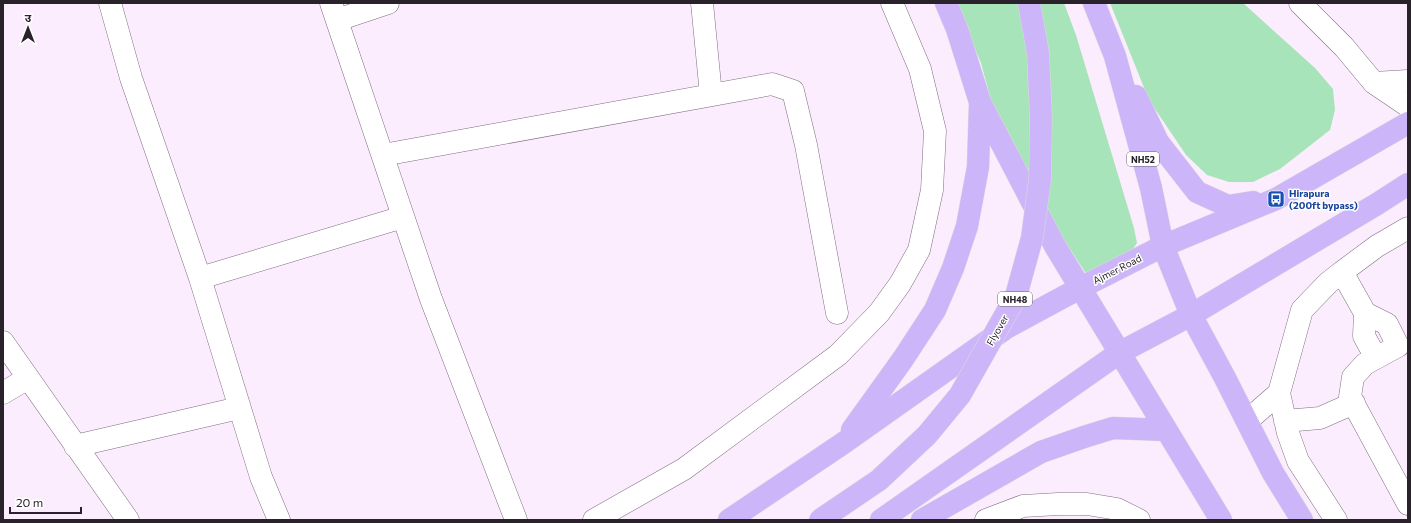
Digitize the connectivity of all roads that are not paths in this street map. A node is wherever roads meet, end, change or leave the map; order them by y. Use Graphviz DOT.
graph roads {
  1 [pos="110,3"];
  2 [pos="388,3"];
  3 [pos="702,3"];
  4 [pos="892,3"];
  5 [pos="946,3"];
  6 [pos="1029,3"];
  7 [pos="1094,3"];
  8 [pos="1300,3"];
  9 [pos="334,11"];
  10 [pos="1115,56"];
  11 [pos="1408,81"];
  12 [pos="1374,83"];
  13 [pos="711,95"];
  14 [pos="980,102"];
  15 [pos="1408,106"];
  16 [pos="1408,123"];
  17 [pos="383,155"];
  18 [pos="1408,184"];
  19 [pos="1276,199"];
  20 [pos="403,217"];
  21 [pos="1408,228"];
  22 [pos="1163,246"];
  23 [pos="1342,272"];
  24 [pos="200,278"];
  25 [pos="1080,288"];
  26 [pos="837,313"];
  27 [pos="1366,313"];
  28 [pos="1191,315"];
  29 [pos="3,342"];
  30 [pos="1119,353"];
  31 [pos="1376,358"];
  32 [pos="28,378"];
  33 [pos="3,393"];
  34 [pos="1279,393"];
  35 [pos="1354,403"];
  36 [pos="239,408"];
  37 [pos="1285,420"];
  38 [pos="1247,421"];
  39 [pos="1165,430"];
  40 [pos="842,444"];
  41 [pos="75,446"];
  42 [pos="1408,504"];
  43 [pos="128,520"];
  44 [pos="279,520"];
  45 [pos="516,520"];
  46 [pos="594,520"];
  47 [pos="729,520"];
  48 [pos="820,520"];
  49 [pos="881,520"];
  50 [pos="922,520"];
  51 [pos="986,520"];
  52 [pos="1139,520"];
  53 [pos="1221,520"];
  54 [pos="1302,520"];
  55 [pos="1336,520"];
  1 -- 24 [label="street"];
  2 -- 9 [label="street"];
  3 -- 13 [label="street"];
  4 -- 46 [label="street"];
  5 -- 14 [label="highway"];
  6 -- 48 [label="highway, Flyover / NH48, bridge"];
  7 -- 10 [label="highway, NH52"];
  8 -- 12 [label="street"];
  9 -- 17 [label="street"];
  10 -- 19 [label="highway"];
  10 -- 22 [label="highway, NH52"];
  11 -- 12 [label="street"];
  12 -- 15 [label="street"];
  13 -- 17 [label="street"];
  13 -- 26 [label="street"];
  14 -- 25 [label="highway"];
  14 -- 40 [label="highway"];
  16 -- 19 [label="highway, Ajmer Road"];
  17 -- 20 [label="street"];
  18 -- 28 [label="highway"];
  19 -- 22 [label="highway, Ajmer Road"];
  20 -- 24 [label="street"];
  20 -- 45 [label="street"];
  21 -- 23 [label="street"];
  22 -- 25 [label="highway, Ajmer Road"];
  22 -- 28 [label="highway, NH52"];
  23 -- 27 [label="street"];
  23 -- 34 [label="street"];
  24 -- 36 [label="street"];
  25 -- 30 [label="highway"];
  25 -- 40 [label="highway, Ajmer Road"];
  27 -- 31 [label="street"];
  27 -- 31 [label="street"];
  28 -- 30 [label="highway"];
  28 -- 38 [label="highway, NH52"];
  29 -- 32 [label="street"];
  30 -- 39 [label="highway"];
  30 -- 49 [label="highway"];
  31 -- 35 [label="street"];
  32 -- 33 [label="street"];
  32 -- 41 [label="street"];
  34 -- 37 [label="street"];
  34 -- 38 [label="street"];
  35 -- 37 [label="street"];
  35 -- 42 [label="street"];
  36 -- 41 [label="street"];
  36 -- 44 [label="street"];
  37 -- 55 [label="street"];
  38 -- 54 [label="highway, NH52"];
  39 -- 50 [label="highway"];
  39 -- 53 [label="highway"];
  40 -- 47 [label="highway, Ajmer Road"];
  41 -- 43 [label="street"];
  51 -- 52 [label="street"];
}
